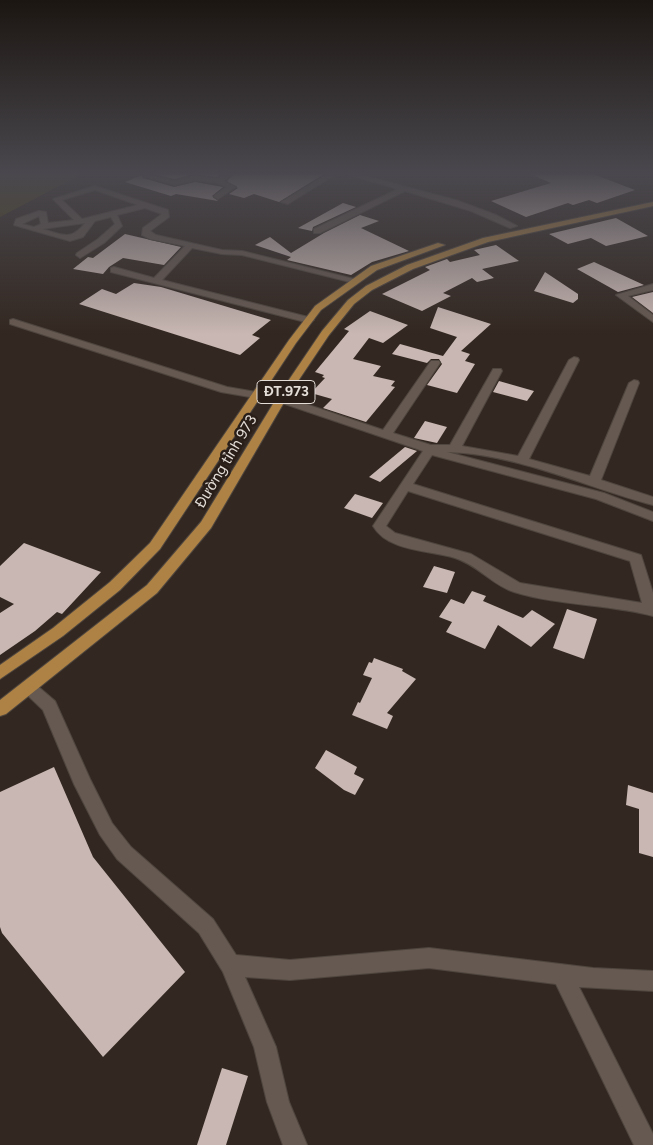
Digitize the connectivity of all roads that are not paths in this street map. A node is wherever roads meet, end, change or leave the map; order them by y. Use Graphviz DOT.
graph roads {
  1 [pos="26,227"];
  2 [pos="38,227"];
  3 [pos="86,227"];
  4 [pos="115,227"];
  5 [pos="150,227"];
  6 [pos="327,227"];
  7 [pos="516,227"];
  8 [pos="518,227"];
  9 [pos="30,229"];
  10 [pos="509,229"];
  11 [pos="318,232"];
  12 [pos="189,247"];
  13 [pos="80,255"];
  14 [pos="114,270"];
  15 [pos="156,280"];
  16 [pos="354,280"];
  17 [pos="653,287"];
  18 [pos="653,319"];
  19 [pos="309,320"];
  20 [pos="12,322"];
  21 [pos="574,360"];
  22 [pos="435,363"];
  23 [pos="497,371"];
  24 [pos="634,383"];
  25 [pos="257,394"];
  26 [pos="281,399"];
  27 [pos="386,434"];
  28 [pos="455,447"];
  29 [pos="430,450"];
  30 [pos="522,461"];
  31 [pos="594,480"];
  32 [pos="406,486"];
  33 [pos="653,501"];
  34 [pos="653,517"];
  35 [pos="652,611"];
  36 [pos="0,674"];
  37 [pos="28,688"];
  38 [pos="0,709"];
  39 [pos="230,966"];
  40 [pos="562,974"];
  41 [pos="653,981"];
  42 [pos="295,1145"];
  43 [pos="646,1145"];
  1 -- 9 [label="street"];
  2 -- 9 [label="street"];
  3 -- 9 [label="street"];
  4 -- 13 [label="street"];
  5 -- 16 [label="street"];
  6 -- 11 [label="street"];
  7 -- 10 [label="main road, Đường tỉnh 973 / ĐT.973"];
  8 -- 10 [label="main road, Đường tỉnh 973 / ĐT.973"];
  10 -- 16 [label="main road, Đường tỉnh 973 / ĐT.973"];
  10 -- 26 [label="main road, Đường tỉnh 973 / ĐT.973"];
  12 -- 15 [label="street"];
  14 -- 15 [label="street"];
  15 -- 19 [label="street"];
  16 -- 19 [label="main road, Đường tỉnh 973 / ĐT.973"];
  17 -- 18 [label="street"];
  19 -- 25 [label="main road, Đường tỉnh 973 / ĐT.973"];
  20 -- 25 [label="street"];
  21 -- 30 [label="street"];
  22 -- 27 [label="street"];
  23 -- 28 [label="street"];
  24 -- 31 [label="street"];
  25 -- 26 [label="street"];
  25 -- 36 [label="main road, Đường tỉnh 973 / ĐT.973"];
  26 -- 27 [label="street"];
  26 -- 37 [label="main road, Đường tỉnh 973 / ĐT.973"];
  27 -- 29 [label="street"];
  28 -- 29 [label="street"];
  28 -- 30 [label="street"];
  29 -- 32 [label="street"];
  29 -- 34 [label="street"];
  30 -- 31 [label="street"];
  31 -- 33 [label="street"];
  32 -- 35 [label="street"];
  32 -- 35 [label="street"];
  37 -- 38 [label="main road, Đường tỉnh 973 / ĐT.973"];
  37 -- 39 [label="street"];
  39 -- 40 [label="street"];
  39 -- 42 [label="street"];
  40 -- 41 [label="street"];
  40 -- 43 [label="street"];
}
